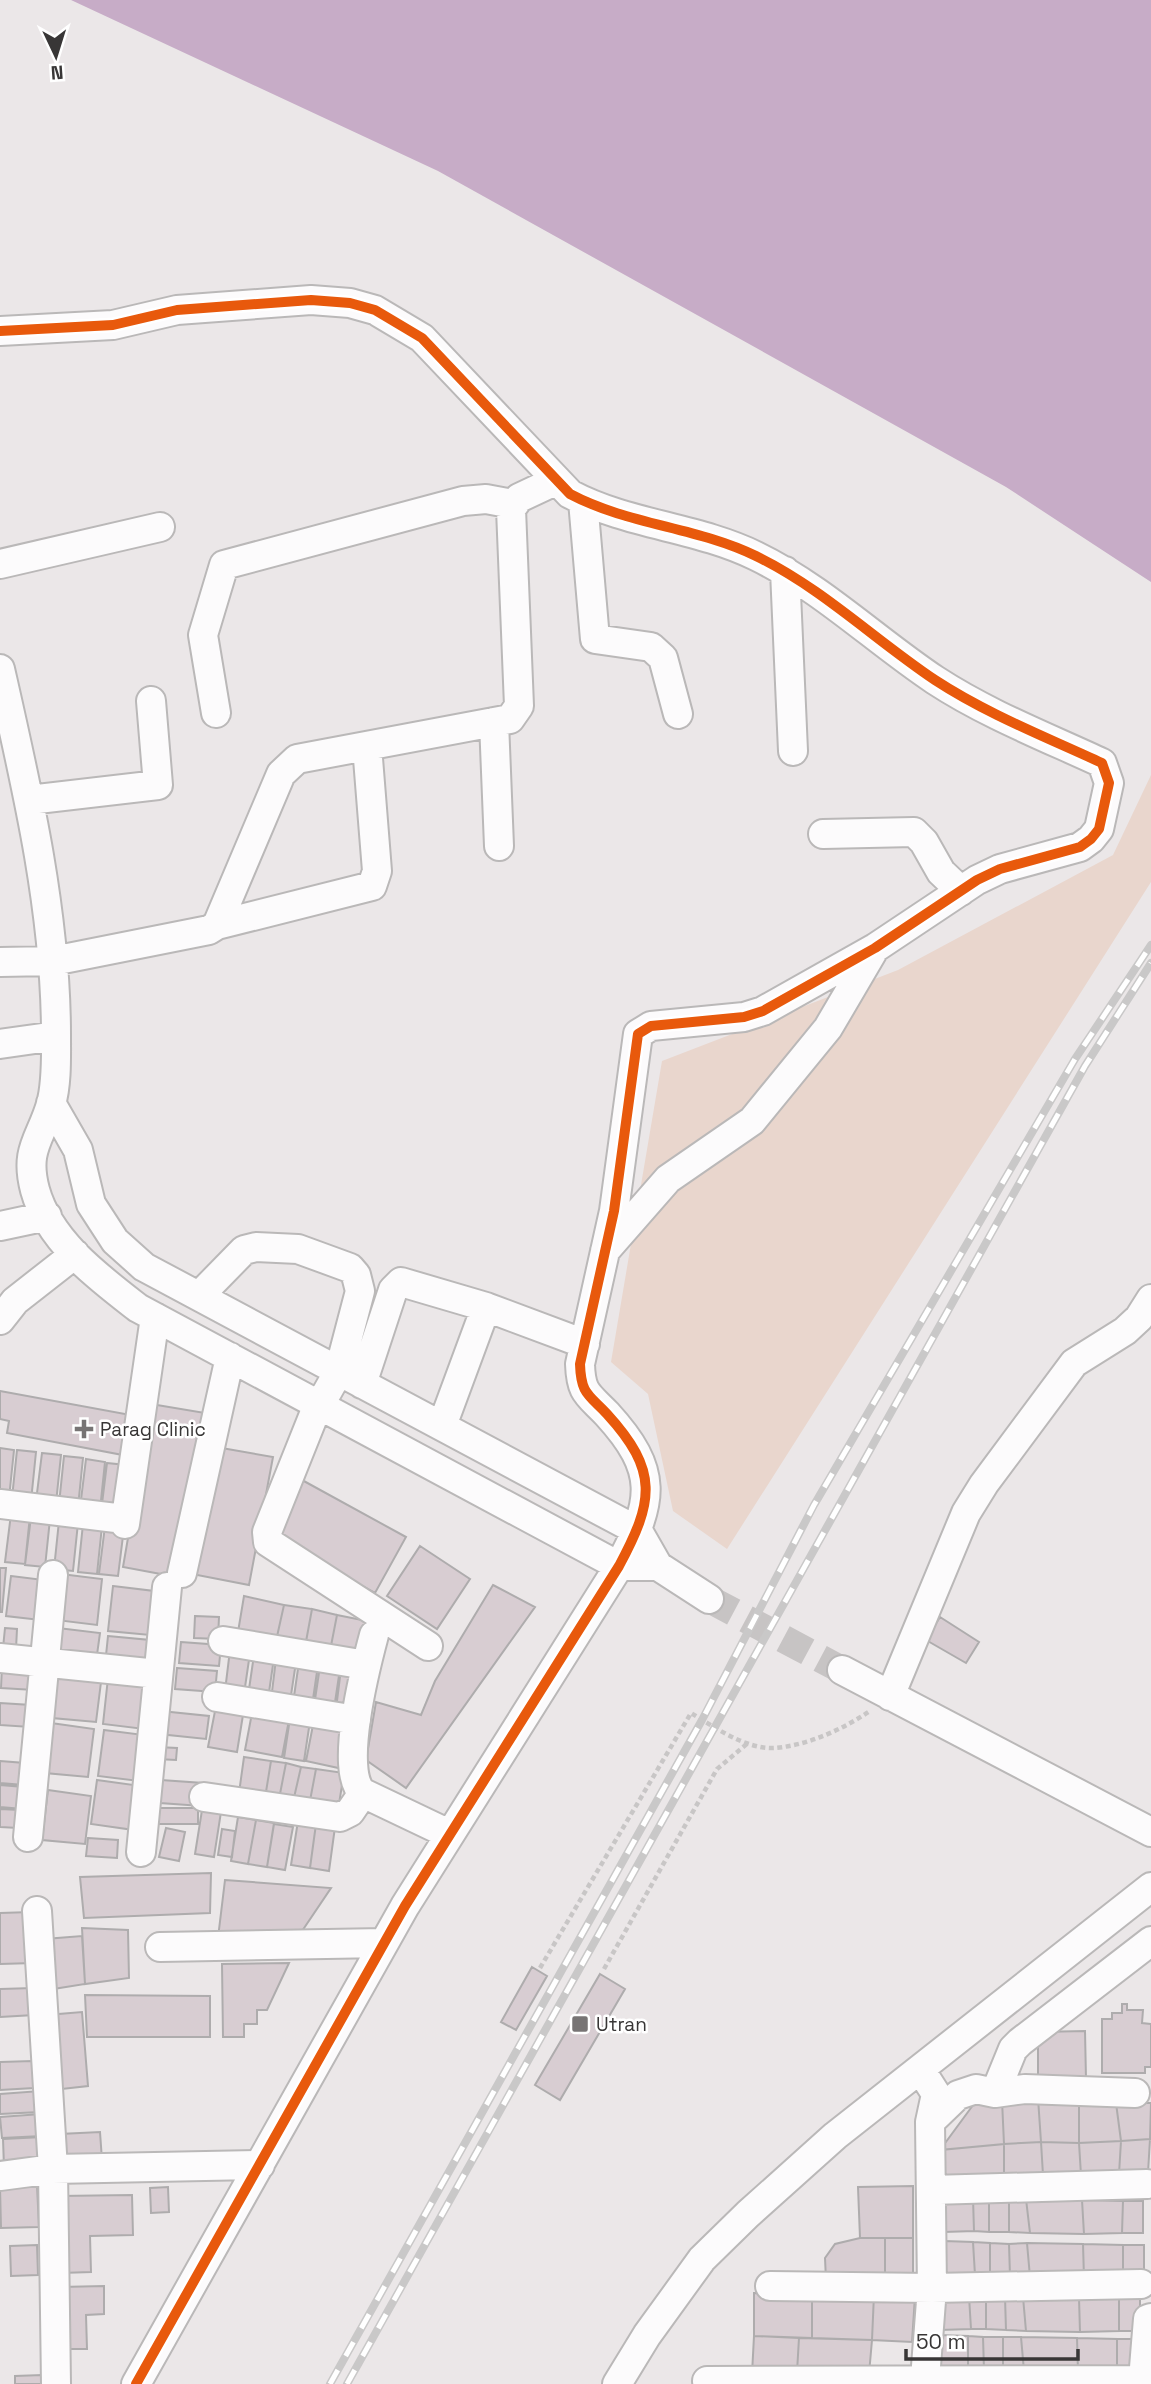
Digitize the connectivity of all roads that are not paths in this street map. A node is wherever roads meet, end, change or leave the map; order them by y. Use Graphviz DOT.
graph roads {
  1 [pos="0,331"];
  2 [pos="555,481"];
  3 [pos="583,501"];
  4 [pos="513,504"];
  5 [pos="160,527"];
  6 [pos="0,564"];
  7 [pos="785,571"];
  8 [pos="2,686"];
  9 [pos="150,701"];
  10 [pos="216,713"];
  11 [pos="678,714"];
  12 [pos="494,722"];
  13 [pos="367,746"];
  14 [pos="793,751"];
  15 [pos="10,759"];
  16 [pos="29,800"];
  17 [pos="823,834"];
  18 [pos="499,846"];
  19 [pos="961,891"];
  20 [pos="218,925"];
  21 [pos="875,948"];
  22 [pos="53,961"];
  23 [pos="0,962"];
  24 [pos="56,1036"];
  25 [pos="0,1044"];
  26 [pos="51,1103"];
  27 [pos="47,1216"];
  28 [pos="0,1226"];
  29 [pos="605,1251"];
  30 [pos="75,1254"];
  31 [pos="199,1296"];
  32 [pos="1151,1299"];
  33 [pos="486,1307"];
  34 [pos="155,1317"];
  35 [pos="0,1320"];
  36 [pos="585,1344"];
  37 [pos="230,1357"];
  38 [pos="351,1377"];
  39 [pos="319,1405"];
  40 [pos="442,1426"];
  41 [pos="0,1504"];
  42 [pos="638,1531"];
  43 [pos="619,1566"];
  44 [pos="658,1566"];
  45 [pos="53,1575"];
  46 [pos="709,1599"];
  47 [pos="374,1635"];
  48 [pos="223,1640"];
  49 [pos="428,1646"];
  50 [pos="0,1658"];
  51 [pos="45,1660"];
  52 [pos="366,1665"];
  53 [pos="842,1670"];
  54 [pos="158,1674"];
  55 [pos="890,1696"];
  56 [pos="217,1697"];
  57 [pos="356,1720"];
  58 [pos="363,1793"];
  59 [pos="204,1797"];
  60 [pos="1151,1832"];
  61 [pos="449,1834"];
  62 [pos="28,1837"];
  63 [pos="141,1852"];
  64 [pos="1151,1887"];
  65 [pos="37,1911"];
  66 [pos="1151,1941"];
  67 [pos="384,1944"];
  68 [pos="160,1947"];
  69 [pos="920,2069"];
  70 [pos="995,2093"];
  71 [pos="1135,2093"];
  72 [pos="930,2122"];
  73 [pos="260,2165"];
  74 [pos="53,2169"];
  75 [pos="0,2176"];
  76 [pos="1147,2184"];
  77 [pos="931,2190"];
  78 [pos="1141,2284"];
  79 [pos="770,2286"];
  80 [pos="932,2288"];
  81 [pos="1151,2318"];
  82 [pos="925,2379"];
  83 [pos="623,2381"];
  84 [pos="707,2381"];
  85 [pos="55,2384"];
  86 [pos="136,2384"];
  1 -- 2 [label="street"];
  2 -- 3 [label="street"];
  2 -- 4 [label="street"];
  3 -- 7 [label="street"];
  3 -- 11 [label="street"];
  4 -- 10 [label="street"];
  4 -- 12 [label="street"];
  5 -- 6 [label="street"];
  7 -- 14 [label="street"];
  7 -- 19 [label="street"];
  8 -- 15 [label="street"];
  9 -- 16 [label="street"];
  12 -- 13 [label="street"];
  12 -- 18 [label="street"];
  13 -- 20 [label="street"];
  13 -- 20 [label="street"];
  15 -- 16 [label="street"];
  16 -- 22 [label="street"];
  17 -- 19 [label="street"];
  19 -- 21 [label="street"];
  20 -- 22 [label="street"];
  21 -- 29 [label="street"];
  21 -- 29 [label="street"];
  22 -- 23 [label="street"];
  22 -- 24 [label="street"];
  24 -- 25 [label="street"];
  24 -- 26 [label="street"];
  26 -- 27 [label="street"];
  26 -- 31 [label="street"];
  27 -- 28 [label="street"];
  27 -- 30 [label="street"];
  29 -- 36 [label="street"];
  30 -- 34 [label="street"];
  30 -- 35 [label="street"];
  31 -- 38 [label="street"];
  31 -- 38 [label="street"];
  32 -- 55 [label="street"];
  33 -- 36 [label="street"];
  33 -- 38 [label="street"];
  33 -- 40 [label="street"];
  34 -- 37 [label="street"];
  34 -- 41 [label="street"];
  36 -- 42 [label="street"];
  37 -- 39 [label="street"];
  37 -- 54 [label="street"];
  38 -- 39 [label="street"];
  38 -- 40 [label="street"];
  39 -- 43 [label="street"];
  39 -- 49 [label="street"];
  40 -- 42 [label="street"];
  42 -- 43 [label="street"];
  42 -- 44 [label="street"];
  43 -- 44 [label="street"];
  43 -- 61 [label="street"];
  44 -- 46 [label="street"];
  45 -- 51 [label="street"];
  47 -- 52 [label="street"];
  48 -- 52 [label="street"];
  50 -- 51 [label="street"];
  51 -- 54 [label="street"];
  51 -- 62 [label="street"];
  52 -- 57 [label="street"];
  53 -- 55 [label="street"];
  54 -- 63 [label="street"];
  55 -- 60 [label="street"];
  56 -- 57 [label="street"];
  57 -- 58 [label="street"];
  58 -- 59 [label="street"];
  58 -- 61 [label="street"];
  61 -- 67 [label="street"];
  64 -- 69 [label="street"];
  65 -- 74 [label="street"];
  66 -- 70 [label="street"];
  67 -- 68 [label="street"];
  67 -- 73 [label="street"];
  69 -- 72 [label="street"];
  69 -- 83 [label="street"];
  70 -- 71 [label="street"];
  70 -- 72 [label="street"];
  72 -- 77 [label="street"];
  73 -- 74 [label="street"];
  73 -- 86 [label="street"];
  74 -- 75 [label="street"];
  74 -- 85 [label="street"];
  76 -- 77 [label="street"];
  77 -- 80 [label="street"];
  78 -- 80 [label="street"];
  79 -- 80 [label="street"];
  80 -- 82 [label="street"];
  81 -- 82 [label="street"];
  82 -- 84 [label="street"];
}
